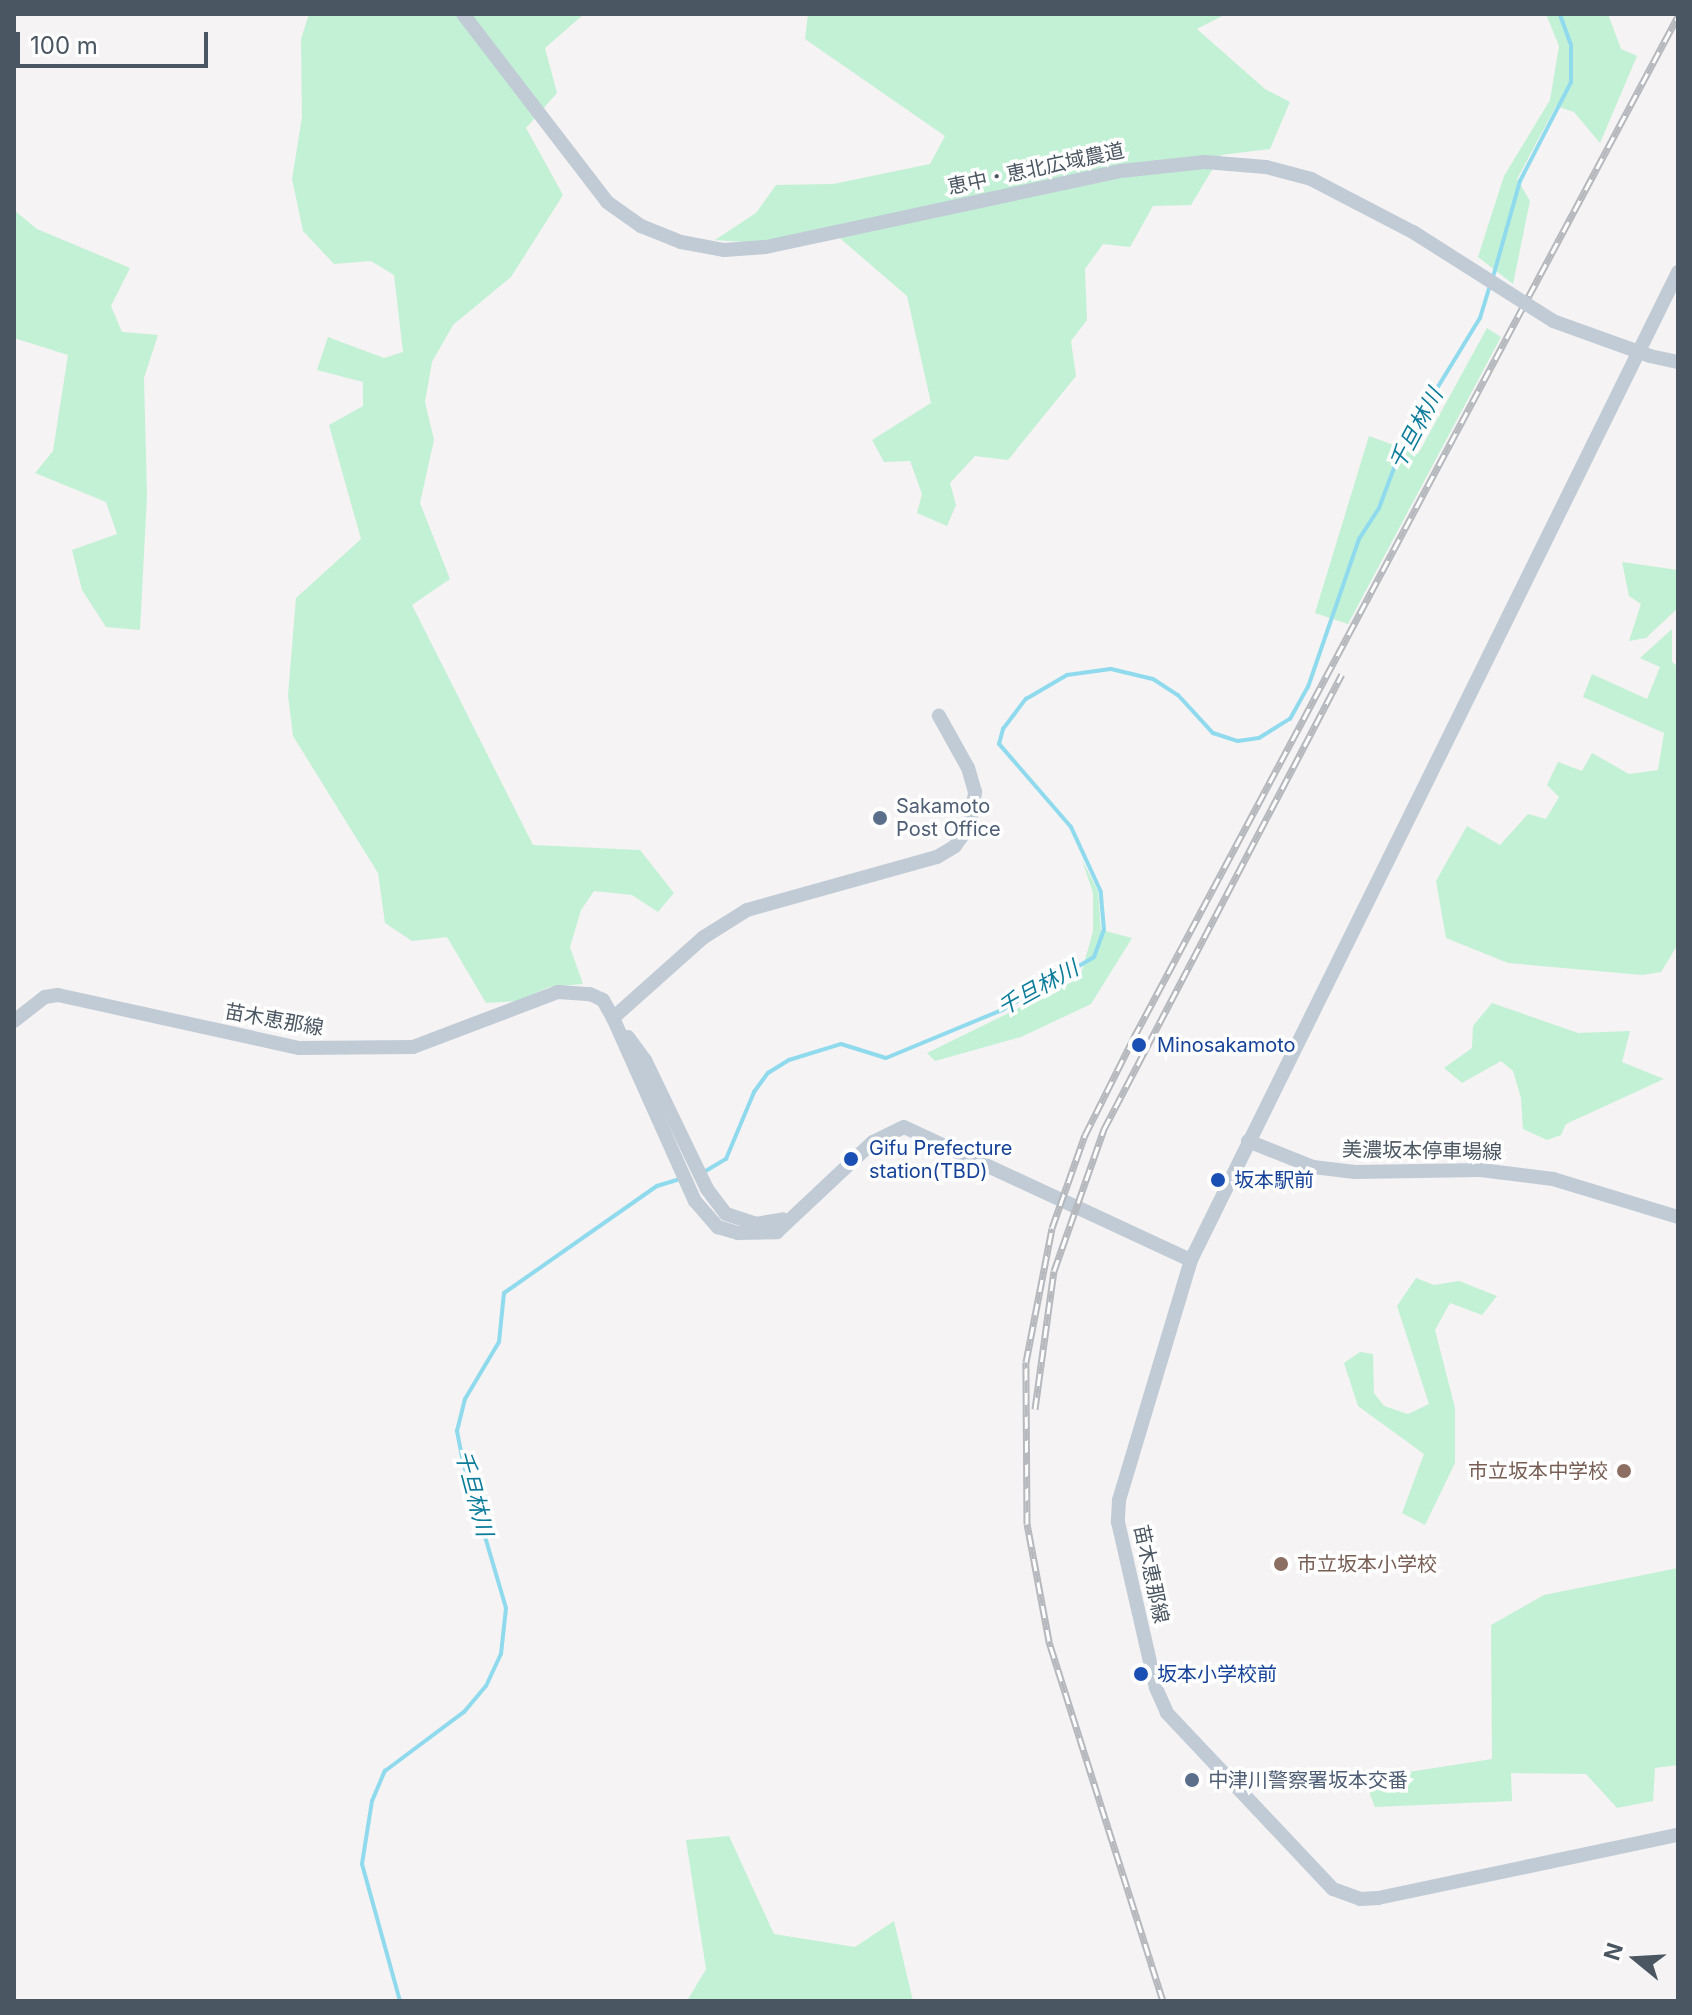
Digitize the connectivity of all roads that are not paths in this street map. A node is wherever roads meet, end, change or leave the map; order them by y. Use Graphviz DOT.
graph roads {
  1 [pos="463,14"];
  2 [pos="1678,272"];
  3 [pos="1678,362"];
  4 [pos="939,716"];
  5 [pos="613,1018"];
  6 [pos="14,1021"];
  7 [pos="675,1141"];
  8 [pos="1248,1141"];
  9 [pos="798,1210"];
  10 [pos="1678,1217"];
  11 [pos="1191,1260"];
  12 [pos="1678,1835"];
  1 -- 3 [label="main road, 恵中・恵北広域農道, bridge"];
  2 -- 8 [label="main road"];
  4 -- 5 [label="main road"];
  5 -- 6 [label="main road, 苗木恵那線"];
  5 -- 7 [label="main road, 苗木恵那線"];
  7 -- 9 [label="main road, 苗木恵那線"];
  7 -- 9 [label="main road, 苗木恵那線"];
  8 -- 10 [label="main road, 美濃坂本停車場線"];
  8 -- 11 [label="main road"];
  9 -- 11 [label="main road, 苗木恵那線"];
  11 -- 12 [label="main road, 苗木恵那線"];
}
